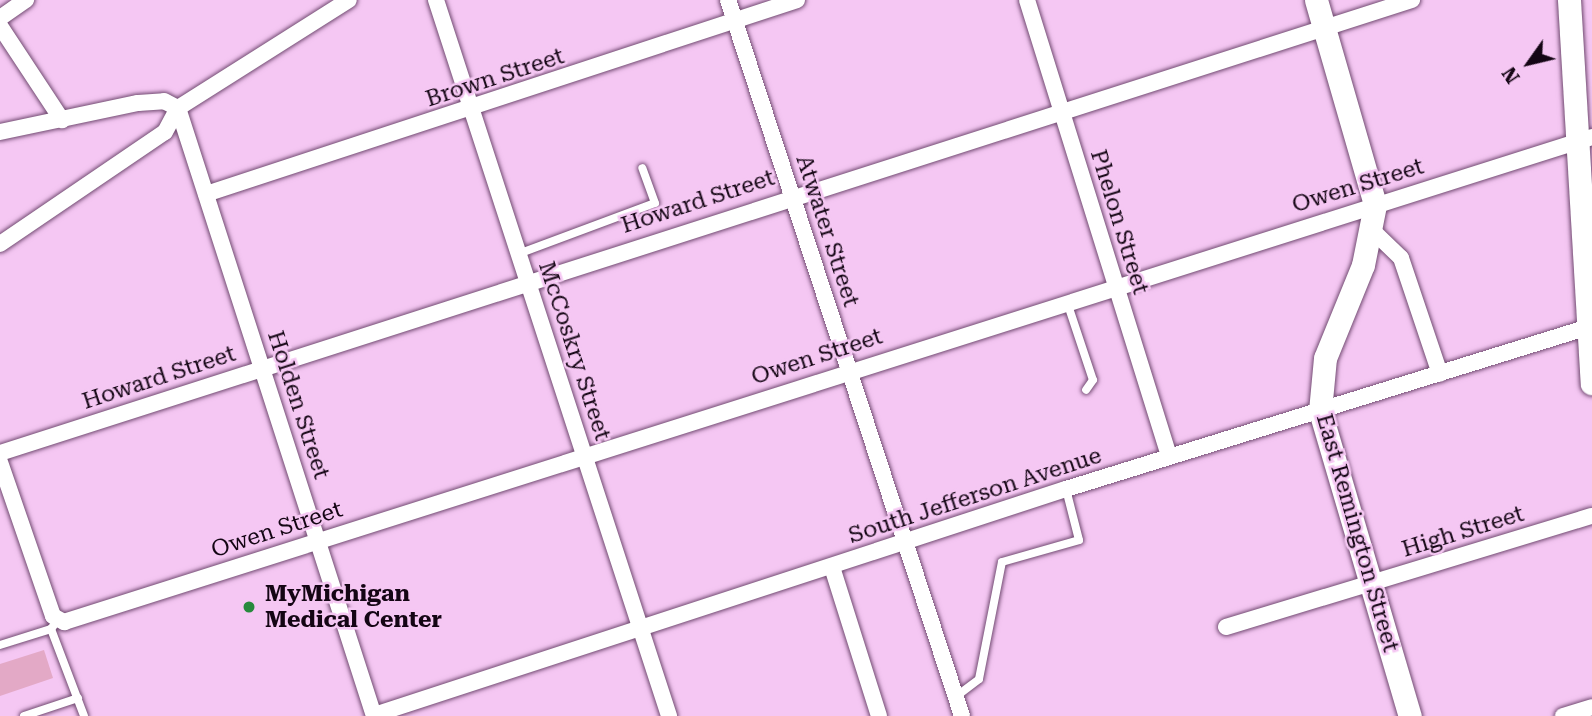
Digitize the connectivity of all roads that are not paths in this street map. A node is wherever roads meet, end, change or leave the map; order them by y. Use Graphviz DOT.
graph roads {
  1 [pos="26,0"];
  2 [pos="349,0"];
  3 [pos="436,0"];
  4 [pos="728,0"];
  5 [pos="797,0"];
  6 [pos="1027,0"];
  7 [pos="1316,0"];
  8 [pos="1412,0"];
  9 [pos="1570,0"];
  10 [pos="0,18"];
  11 [pos="735,22"];
  12 [pos="0,26"];
  13 [pos="1324,27"];
  14 [pos="178,108"];
  15 [pos="472,110"];
  16 [pos="1061,110"];
  17 [pos="62,120"];
  18 [pos="0,132"];
  19 [pos="1585,140"];
  20 [pos="642,168"];
  21 [pos="206,194"];
  22 [pos="791,195"];
  23 [pos="1376,205"];
  24 [pos="1372,230"];
  25 [pos="0,244"];
  26 [pos="518,254"];
  27 [pos="527,282"];
  28 [pos="1113,284"];
  29 [pos="1066,299"];
  30 [pos="1590,327"];
  31 [pos="263,369"];
  32 [pos="849,370"];
  33 [pos="1440,374"];
  34 [pos="1592,383"];
  35 [pos="1086,390"];
  36 [pos="1320,411"];
  37 [pos="0,453"];
  38 [pos="584,456"];
  39 [pos="1169,456"];
  40 [pos="0,462"];
  41 [pos="1066,489"];
  42 [pos="1592,516"];
  43 [pos="318,541"];
  44 [pos="903,544"];
  45 [pos="832,567"];
  46 [pos="1371,585"];
  47 [pos="54,625"];
  48 [pos="1226,627"];
  49 [pos="640,629"];
  50 [pos="0,645"];
  51 [pos="958,695"];
  52 [pos="78,698"];
  53 [pos="1592,707"];
  54 [pos="24,716"];
  55 [pos="84,716"];
  56 [pos="374,716"];
  57 [pos="669,716"];
  58 [pos="879,716"];
  59 [pos="962,716"];
  60 [pos="1410,716"];
  61 [pos="1563,716"];
  1 -- 10 [label="street"];
  2 -- 14 [label="street"];
  3 -- 15 [label="street, McCoskry Street"];
  4 -- 11 [label="street, Atwater Street"];
  5 -- 11 [label="street, Brown Street"];
  6 -- 16 [label="street, Phelon Street"];
  7 -- 13 [label="main road, East Remington Street"];
  8 -- 13 [label="street, Howard Street"];
  9 -- 19 [label="main road"];
  11 -- 15 [label="street, Brown Street"];
  11 -- 22 [label="street, Atwater Street"];
  12 -- 17 [label="street"];
  13 -- 16 [label="street, Howard Street"];
  13 -- 23 [label="main road, East Remington Street"];
  14 -- 17 [label="street"];
  14 -- 21 [label="street, Holden Street"];
  14 -- 25 [label="street"];
  15 -- 21 [label="street, Brown Street"];
  15 -- 26 [label="street, McCoskry Street"];
  16 -- 22 [label="street, Howard Street"];
  16 -- 28 [label="street, Phelon Street"];
  17 -- 18 [label="street"];
  19 -- 23 [label="street, Owen Street"];
  19 -- 30 [label="main road"];
  20 -- 26 [label="lane"];
  21 -- 31 [label="street, Holden Street"];
  22 -- 27 [label="street, Howard Street"];
  22 -- 32 [label="street, Atwater Street"];
  23 -- 24 [label="main road, East Remington Street"];
  23 -- 28 [label="street, Owen Street"];
  24 -- 33 [label="street"];
  24 -- 36 [label="main road, East Remington Street"];
  26 -- 27 [label="street, McCoskry Street"];
  27 -- 31 [label="street, Howard Street"];
  27 -- 38 [label="street, McCoskry Street"];
  28 -- 29 [label="street, Owen Street"];
  28 -- 39 [label="street, Phelon Street"];
  29 -- 32 [label="street, Owen Street"];
  29 -- 35 [label="lane"];
  30 -- 33 [label="street, South Jefferson Avenue"];
  30 -- 34 [label="main road"];
  31 -- 37 [label="street, Howard Street"];
  31 -- 43 [label="street, Holden Street"];
  32 -- 38 [label="street, Owen Street"];
  32 -- 44 [label="street, Atwater Street"];
  33 -- 36 [label="street, South Jefferson Avenue"];
  36 -- 39 [label="street, South Jefferson Avenue"];
  36 -- 46 [label="main road, East Remington Street"];
  38 -- 43 [label="street, Owen Street"];
  38 -- 49 [label="street, McCoskry Street"];
  39 -- 41 [label="street, South Jefferson Avenue"];
  40 -- 47 [label="street"];
  41 -- 44 [label="street, South Jefferson Avenue"];
  41 -- 51 [label="lane"];
  42 -- 46 [label="street, High Street"];
  43 -- 47 [label="street, Owen Street"];
  43 -- 56 [label="street, Holden Street"];
  44 -- 45 [label="street, South Jefferson Avenue"];
  44 -- 51 [label="street, Atwater Street"];
  45 -- 49 [label="street, South Jefferson Avenue"];
  45 -- 58 [label="street"];
  46 -- 48 [label="street, High Street"];
  46 -- 60 [label="main road, East Remington Street"];
  47 -- 50 [label="lane"];
  47 -- 52 [label="lane"];
  49 -- 56 [label="street, South Jefferson Avenue"];
  49 -- 57 [label="street, McCoskry Street"];
  51 -- 59 [label="street, Atwater Street"];
  52 -- 54 [label="lane"];
  52 -- 55 [label="lane"];
  53 -- 61 [label="street"];
}
